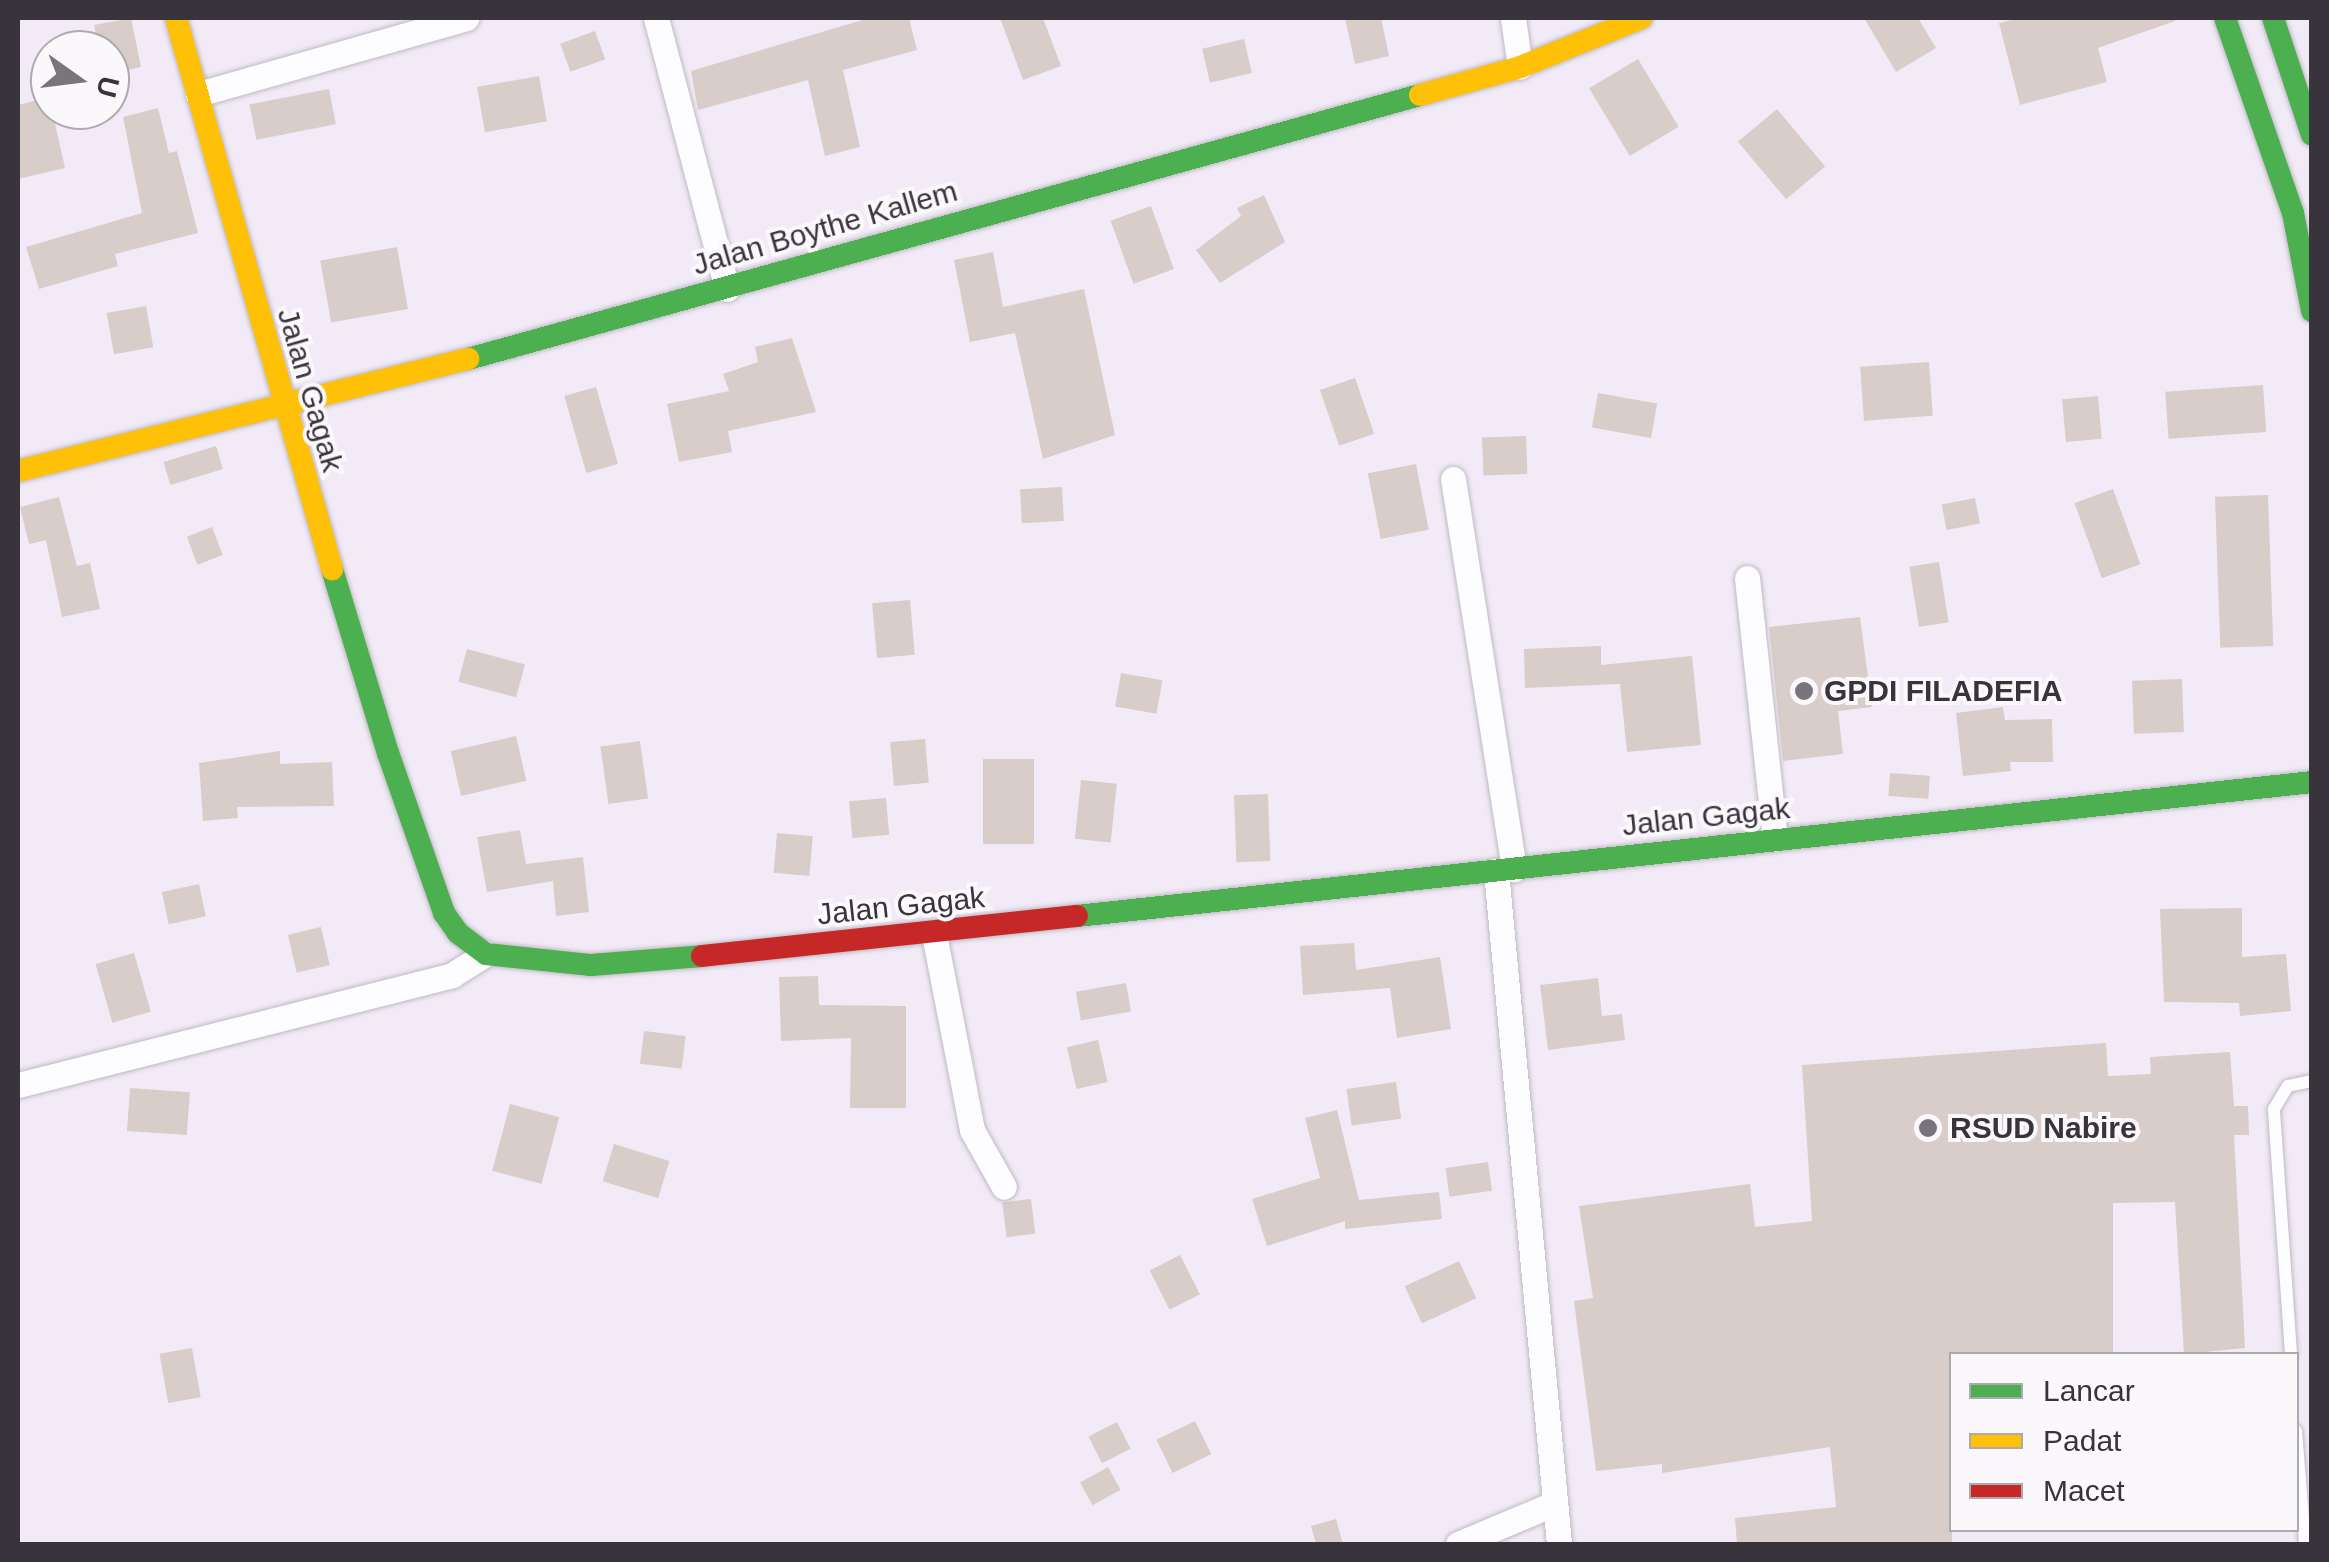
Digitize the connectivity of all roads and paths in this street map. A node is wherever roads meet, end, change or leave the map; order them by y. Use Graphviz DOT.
graph roads {
  1 [pos="176,18"];
  2 [pos="466,18"];
  3 [pos="656,18"];
  4 [pos="1513,18"];
  5 [pos="1642,18"];
  6 [pos="2225,18"];
  7 [pos="2272,18"];
  8 [pos="1520,67"];
  9 [pos="198,94"];
  10 [pos="2312,135"];
  11 [pos="727,289"];
  12 [pos="2312,311"];
  13 [pos="283,409"];
  14 [pos="18,471"];
  15 [pos="1453,479"];
  16 [pos="1747,578"];
  17 [pos="2312,782"];
  18 [pos="1774,839"];
  19 [pos="1505,870"];
  20 [pos="934,934"];
  21 [pos="486,954"];
  22 [pos="2312,1081"];
  23 [pos="18,1085"];
  24 [pos="1004,1188"];
  25 [pos="2291,1352"];
  26 [pos="2299,1469"];
  27 [pos="1554,1504"];
  28 [pos="1458,1544"];
  29 [pos="1559,1544"];
  30 [pos="2305,1544"];
  1 -- 9 [label="main road, Jalan Gagak"];
  2 -- 9 [label="street"];
  3 -- 11 [label="street"];
  4 -- 8 [label="street"];
  5 -- 8 [label="main road, Jalan Boythe Kallem"];
  6 -- 12 [label="main road"];
  7 -- 10 [label="main road"];
  8 -- 11 [label="main road, Jalan Boythe Kallem"];
  9 -- 13 [label="main road, Jalan Gagak"];
  11 -- 13 [label="main road, Jalan Boythe Kallem"];
  13 -- 14 [label="main road, Jalan Boythe Kallem"];
  13 -- 21 [label="main road, Jalan Gagak"];
  15 -- 19 [label="street"];
  16 -- 18 [label="street"];
  17 -- 18 [label="main road, Jalan Gagak"];
  18 -- 19 [label="main road, Jalan Gagak"];
  19 -- 20 [label="main road, Jalan Gagak"];
  19 -- 27 [label="street"];
  20 -- 21 [label="main road, Jalan Gagak"];
  20 -- 24 [label="street"];
  21 -- 23 [label="street"];
  22 -- 25 [label="lane"];
  26 -- 30 [label="lane"];
  27 -- 28 [label="street"];
  27 -- 29 [label="street"];
}
